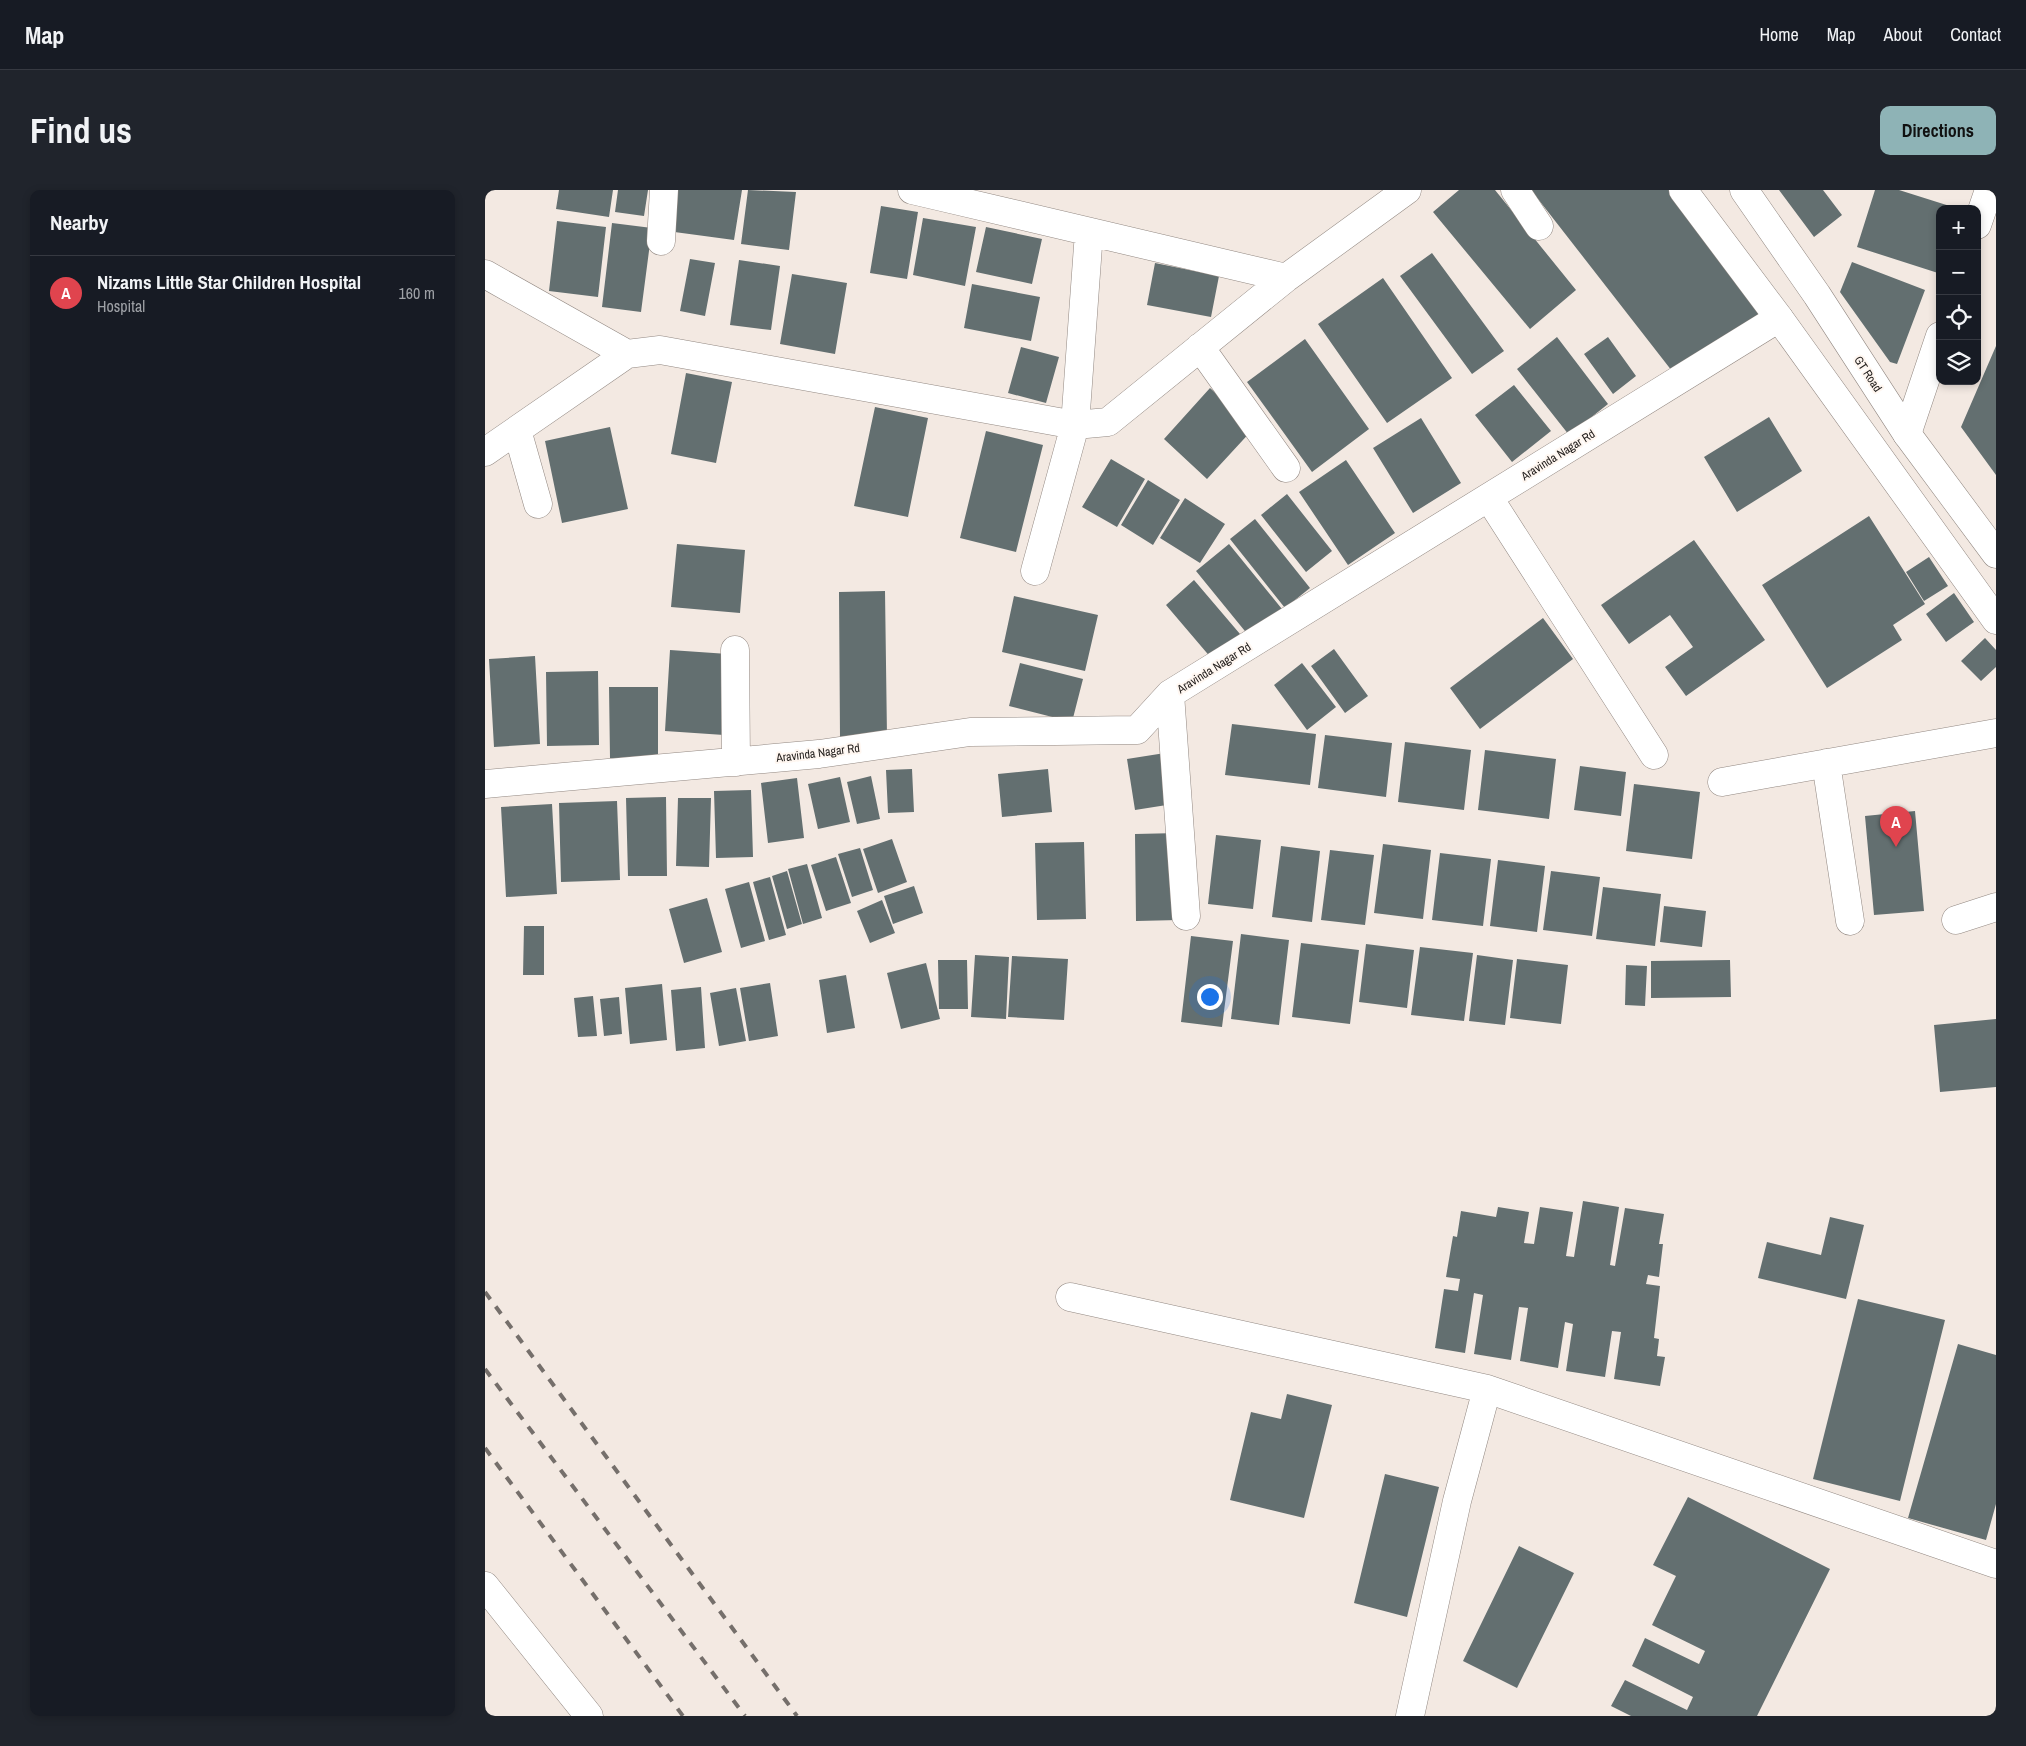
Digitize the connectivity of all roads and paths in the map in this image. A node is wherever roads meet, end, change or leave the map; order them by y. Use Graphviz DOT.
graph roads {
  1 [pos="664,190"];
  2 [pos="912,190"];
  3 [pos="1407,190"];
  4 [pos="1515,190"];
  5 [pos="1683,190"];
  6 [pos="1744,190"];
  7 [pos="1989,190"];
  8 [pos="1981,213"];
  9 [pos="1539,226"];
  10 [pos="1089,232"];
  11 [pos="661,242"];
  12 [pos="485,274"];
  13 [pos="1287,278"];
  14 [pos="1779,318"];
  15 [pos="1939,340"];
  16 [pos="1200,347"];
  17 [pos="627,354"];
  18 [pos="1075,425"];
  19 [pos="517,430"];
  20 [pos="1907,434"];
  21 [pos="485,452"];
  22 [pos="1286,468"];
  23 [pos="1489,498"];
  24 [pos="539,504"];
  25 [pos="1996,554"];
  26 [pos="1035,570"];
  27 [pos="1996,620"];
  28 [pos="735,650"];
  29 [pos="1170,694"];
  30 [pos="1996,733"];
  31 [pos="1654,755"];
  32 [pos="736,762"];
  33 [pos="1826,763"];
  34 [pos="1722,782"];
  35 [pos="485,784"];
  36 [pos="1996,907"];
  37 [pos="1186,916"];
  38 [pos="1956,920"];
  39 [pos="1850,921"];
  40 [pos="1070,1298"];
  41 [pos="1487,1389"];
  42 [pos="1996,1564"];
  43 [pos="485,1586"];
  44 [pos="583,1714"];
  45 [pos="1410,1716"];
  1 -- 11 [label="street"];
  2 -- 10 [label="street"];
  3 -- 13 [label="street"];
  4 -- 9 [label="street"];
  5 -- 14 [label="street"];
  6 -- 20 [label="street, GT Road"];
  7 -- 8 [label="street"];
  10 -- 13 [label="street"];
  10 -- 18 [label="street"];
  12 -- 17 [label="street"];
  13 -- 16 [label="street"];
  14 -- 23 [label="street, Aravinda Nagar Rd"];
  14 -- 27 [label="street"];
  15 -- 20 [label="street"];
  16 -- 18 [label="street"];
  16 -- 22 [label="street"];
  17 -- 18 [label="street"];
  17 -- 19 [label="street"];
  18 -- 26 [label="street"];
  19 -- 21 [label="street"];
  19 -- 24 [label="street"];
  20 -- 25 [label="street, GT Road"];
  23 -- 29 [label="street, Aravinda Nagar Rd"];
  23 -- 31 [label="street"];
  28 -- 32 [label="street"];
  29 -- 32 [label="street, Aravinda Nagar Rd"];
  29 -- 37 [label="street"];
  30 -- 33 [label="street"];
  32 -- 35 [label="street, Aravinda Nagar Rd"];
  33 -- 34 [label="street"];
  33 -- 39 [label="street"];
  36 -- 38 [label="street"];
  40 -- 41 [label="street"];
  41 -- 42 [label="street"];
  41 -- 45 [label="street"];
  43 -- 44 [label="street"];
}
